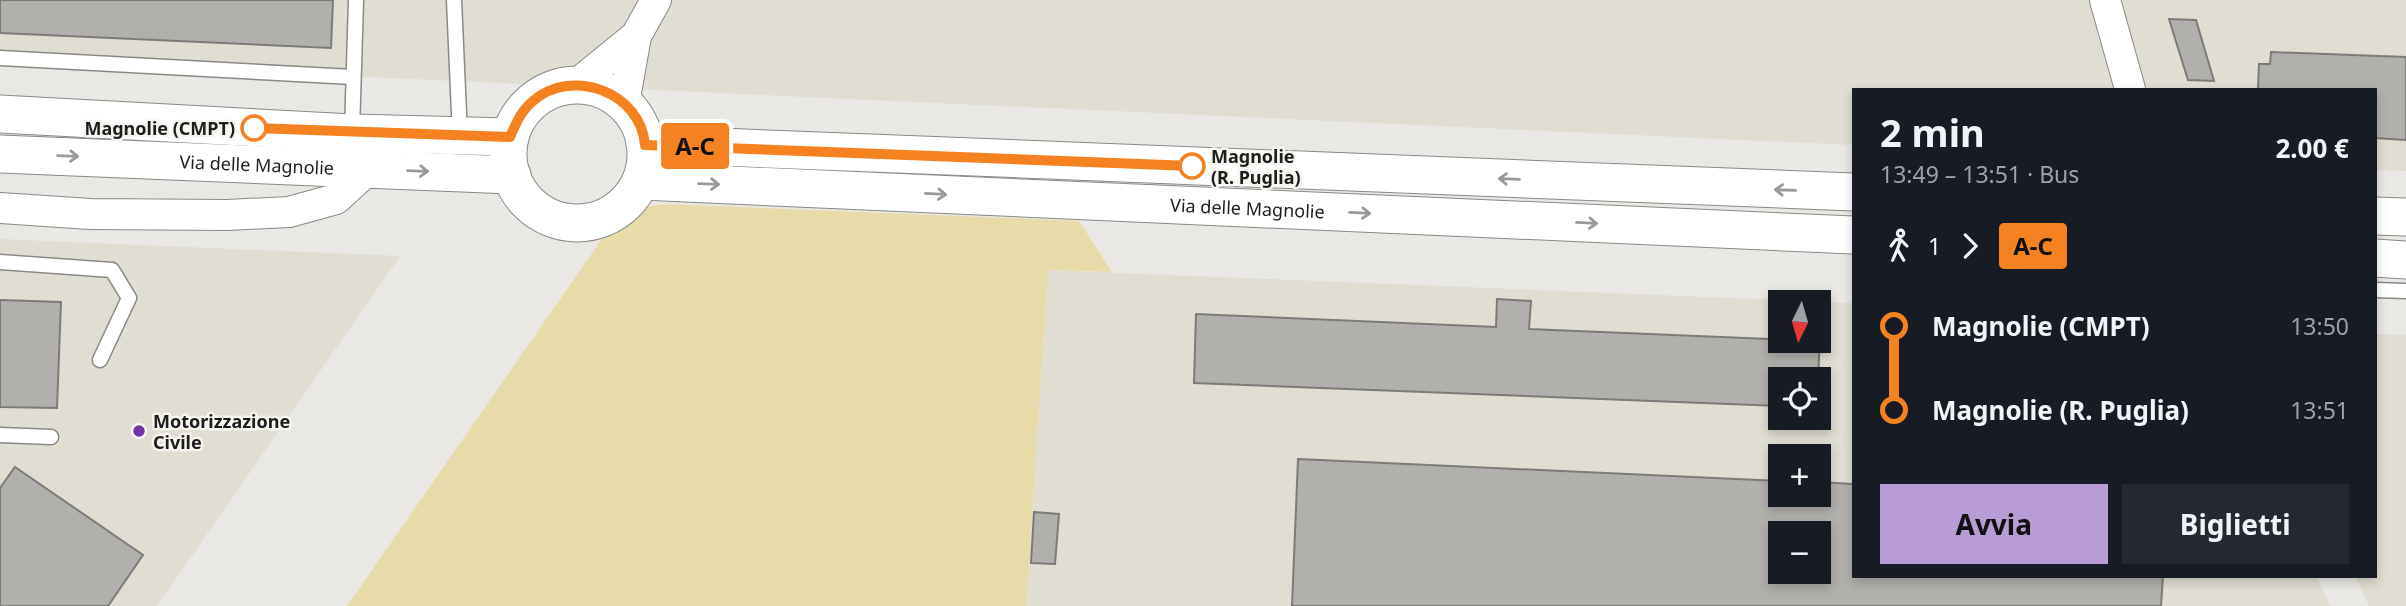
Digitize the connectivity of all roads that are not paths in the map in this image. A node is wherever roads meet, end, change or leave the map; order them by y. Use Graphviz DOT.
graph roads {
  1 [pos="356,0"];
  2 [pos="454,0"];
  3 [pos="656,0"];
  4 [pos="2105,0"];
  5 [pos="636,36"];
  6 [pos="0,58"];
  7 [pos="353,77"];
  8 [pos="577,84"];
  9 [pos="2130,88"];
  10 [pos="624,104"];
  11 [pos="0,114"];
  12 [pos="352,133"];
  13 [pos="460,137"];
  14 [pos="510,137"];
  15 [pos="645,145"];
  16 [pos="0,153"];
  17 [pos="369,169"];
  18 [pos="512,175"];
  19 [pos="641,181"];
  20 [pos="1852,192"];
  21 [pos="0,208"];
  22 [pos="2377,216"];
  23 [pos="2406,217"];
  24 [pos="1852,235"];
  25 [pos="2377,258"];
  26 [pos="2406,260"];
  27 [pos="0,262"];
  28 [pos="2377,290"];
  29 [pos="2406,291"];
  30 [pos="100,360"];
  31 [pos="0,435"];
  32 [pos="51,437"];
  1 -- 7 [label="lane"];
  2 -- 13 [label="lane"];
  3 -- 5 [label="street"];
  4 -- 9 [label="street"];
  5 -- 8 [label="street"];
  5 -- 10 [label="street"];
  6 -- 7 [label="lane"];
  7 -- 12 [label="lane"];
  8 -- 10 [label="street"];
  8 -- 14 [label="street"];
  10 -- 15 [label="street"];
  11 -- 12 [label="street, Via delle Magnolie"];
  12 -- 13 [label="street, Via delle Magnolie"];
  13 -- 14 [label="street, Via delle Magnolie"];
  14 -- 18 [label="street"];
  15 -- 19 [label="street"];
  20 -- 15 [label="street, one-way"];
  16 -- 17 [label="street, Via delle Magnolie, one-way"];
  17 -- 18 [label="street, Via delle Magnolie, one-way"];
  17 -- 21 [label="street"];
  18 -- 19 [label="street"];
  19 -- 24 [label="street, Via delle Magnolie, one-way"];
  22 -- 23 [label="street"];
  25 -- 26 [label="street"];
  27 -- 30 [label="lane"];
  28 -- 29 [label="lane"];
  31 -- 32 [label="lane"];
}
